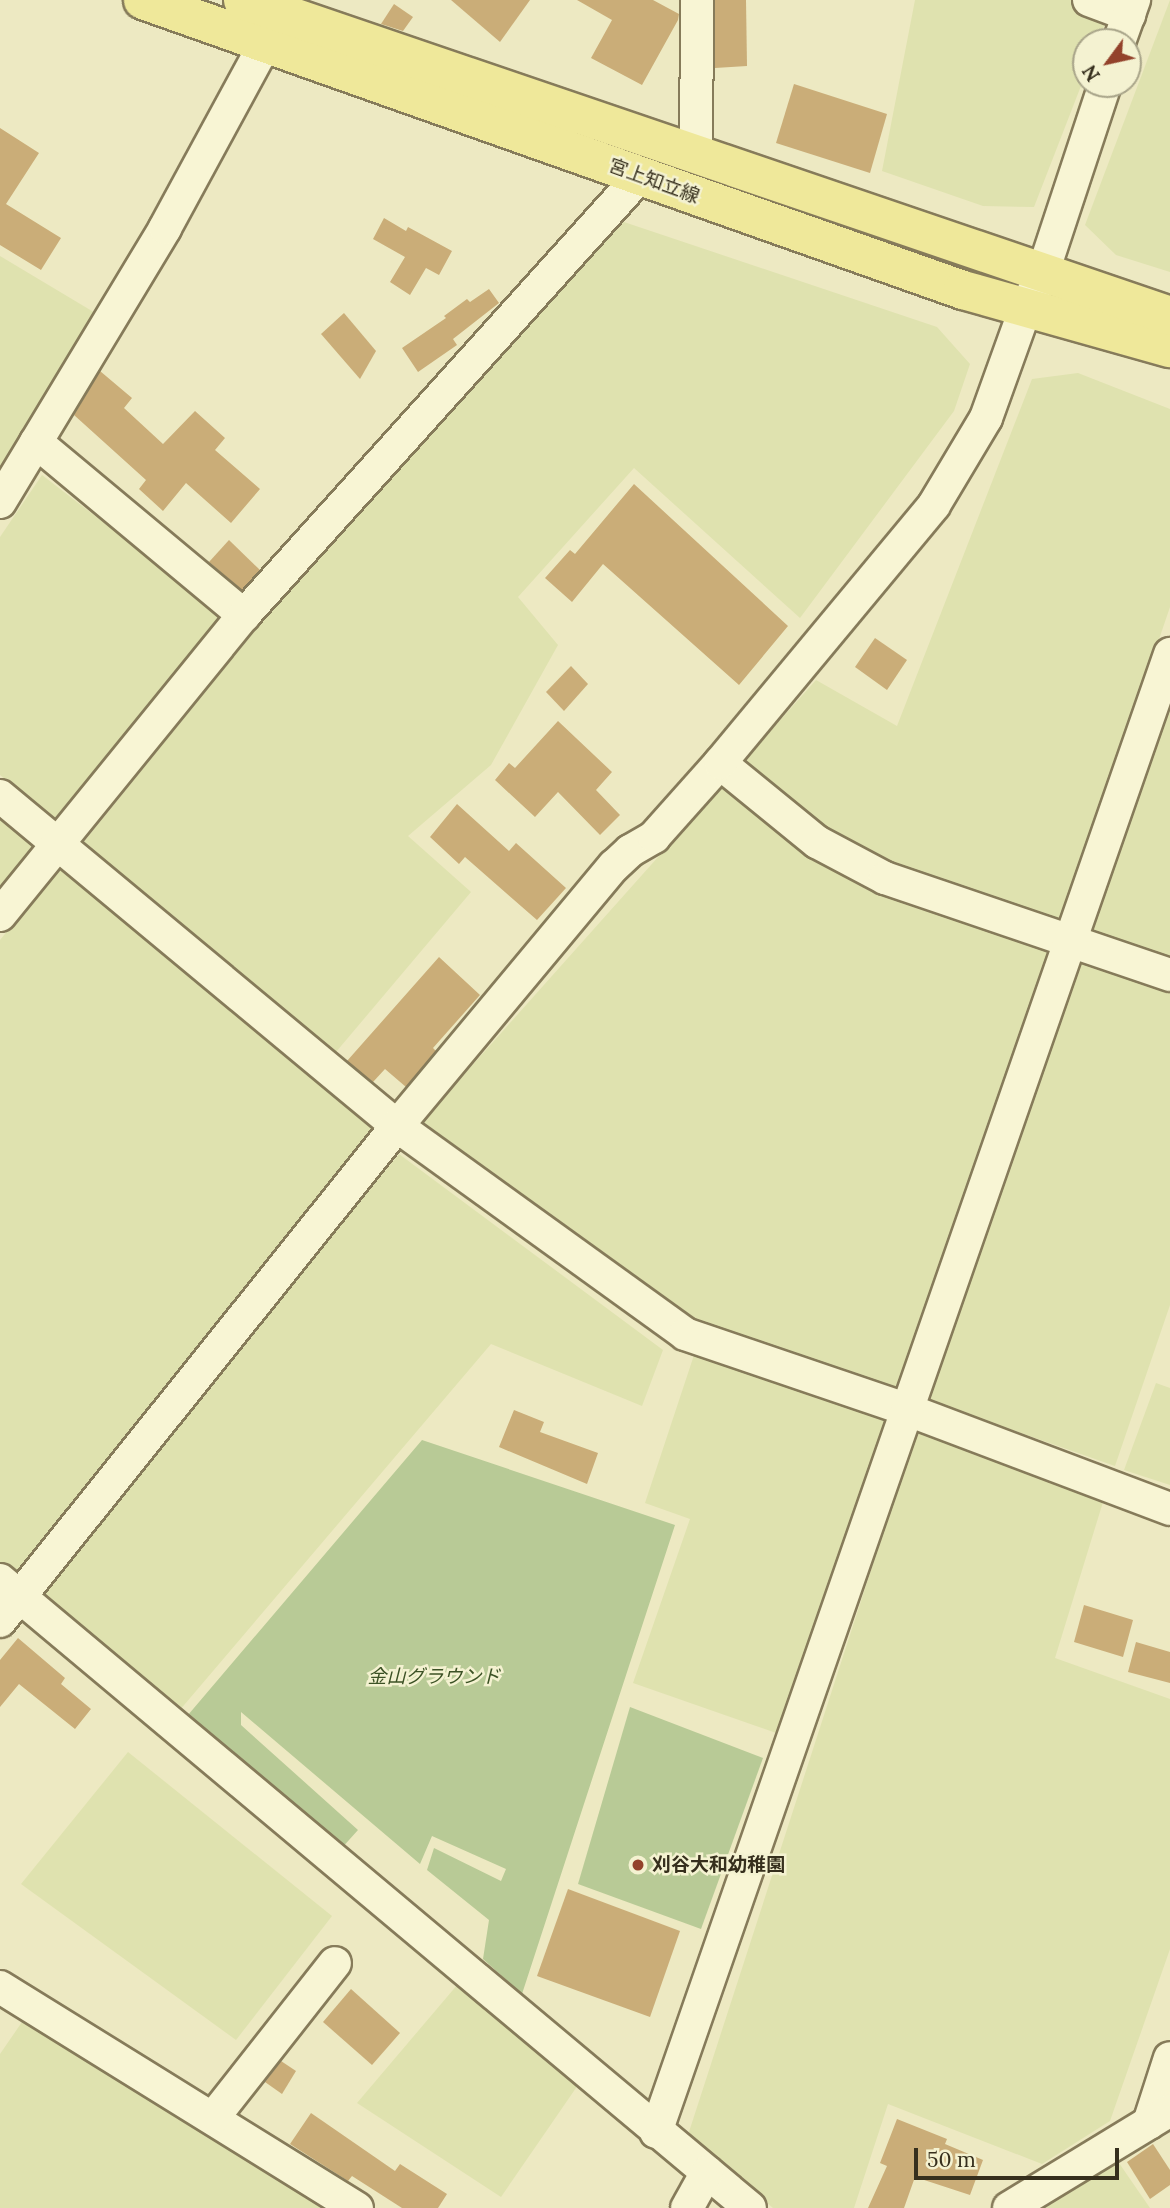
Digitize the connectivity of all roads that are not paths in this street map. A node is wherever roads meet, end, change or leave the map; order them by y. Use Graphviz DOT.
graph roads {
  1 [pos="143,0"];
  2 [pos="243,0"];
  3 [pos="696,0"];
  4 [pos="1089,0"];
  5 [pos="1128,19"];
  6 [pos="287,20"];
  7 [pos="1100,98"];
  8 [pos="696,154"];
  9 [pos="640,176"];
  10 [pos="1043,272"];
  11 [pos="1026,307"];
  12 [pos="1170,316"];
  13 [pos="1170,348"];
  14 [pos="36,442"];
  15 [pos="0,502"];
  16 [pos="244,615"];
  17 [pos="1170,654"];
  18 [pos="720,763"];
  19 [pos="0,796"];
  20 [pos="58,842"];
  21 [pos="0,915"];
  22 [pos="1071,941"];
  23 [pos="1170,975"];
  24 [pos="397,1126"];
  25 [pos="908,1410"];
  26 [pos="1170,1509"];
  27 [pos="10,1589"];
  28 [pos="0,1621"];
  29 [pos="335,1963"];
  30 [pos="0,1987"];
  31 [pos="1170,2058"];
  32 [pos="1159,2116"];
  33 [pos="213,2118"];
  34 [pos="656,2132"];
  35 [pos="707,2172"];
  36 [pos="357,2208"];
  37 [pos="687,2208"];
  38 [pos="750,2208"];
  39 [pos="1009,2208"];
  1 -- 6 [label="main road, 宮上知立線"];
  2 -- 6 [label="main road, 宮上知立線"];
  3 -- 8 [label="street"];
  4 -- 5 [label="street"];
  6 -- 8 [label="main road, 宮上知立線"];
  6 -- 9 [label="main road, 宮上知立線"];
  6 -- 14 [label="street"];
  7 -- 10 [label="street"];
  8 -- 10 [label="main road, 宮上知立線"];
  9 -- 11 [label="main road, 宮上知立線"];
  9 -- 16 [label="street"];
  10 -- 11 [label="street"];
  10 -- 12 [label="main road, 宮上知立線"];
  11 -- 13 [label="main road, 宮上知立線"];
  11 -- 18 [label="street"];
  14 -- 15 [label="street"];
  14 -- 16 [label="street"];
  16 -- 20 [label="street"];
  17 -- 22 [label="street"];
  18 -- 22 [label="street"];
  18 -- 24 [label="street"];
  19 -- 20 [label="street"];
  20 -- 21 [label="street"];
  20 -- 24 [label="street"];
  22 -- 23 [label="street"];
  22 -- 25 [label="street"];
  24 -- 25 [label="street"];
  24 -- 27 [label="street"];
  25 -- 26 [label="street"];
  25 -- 34 [label="street"];
  27 -- 28 [label="street"];
  27 -- 34 [label="street"];
  29 -- 33 [label="street"];
  30 -- 33 [label="street"];
  31 -- 32 [label="street"];
  32 -- 39 [label="street"];
  33 -- 36 [label="street"];
  34 -- 35 [label="street"];
  35 -- 37 [label="street"];
  35 -- 38 [label="street"];
}
